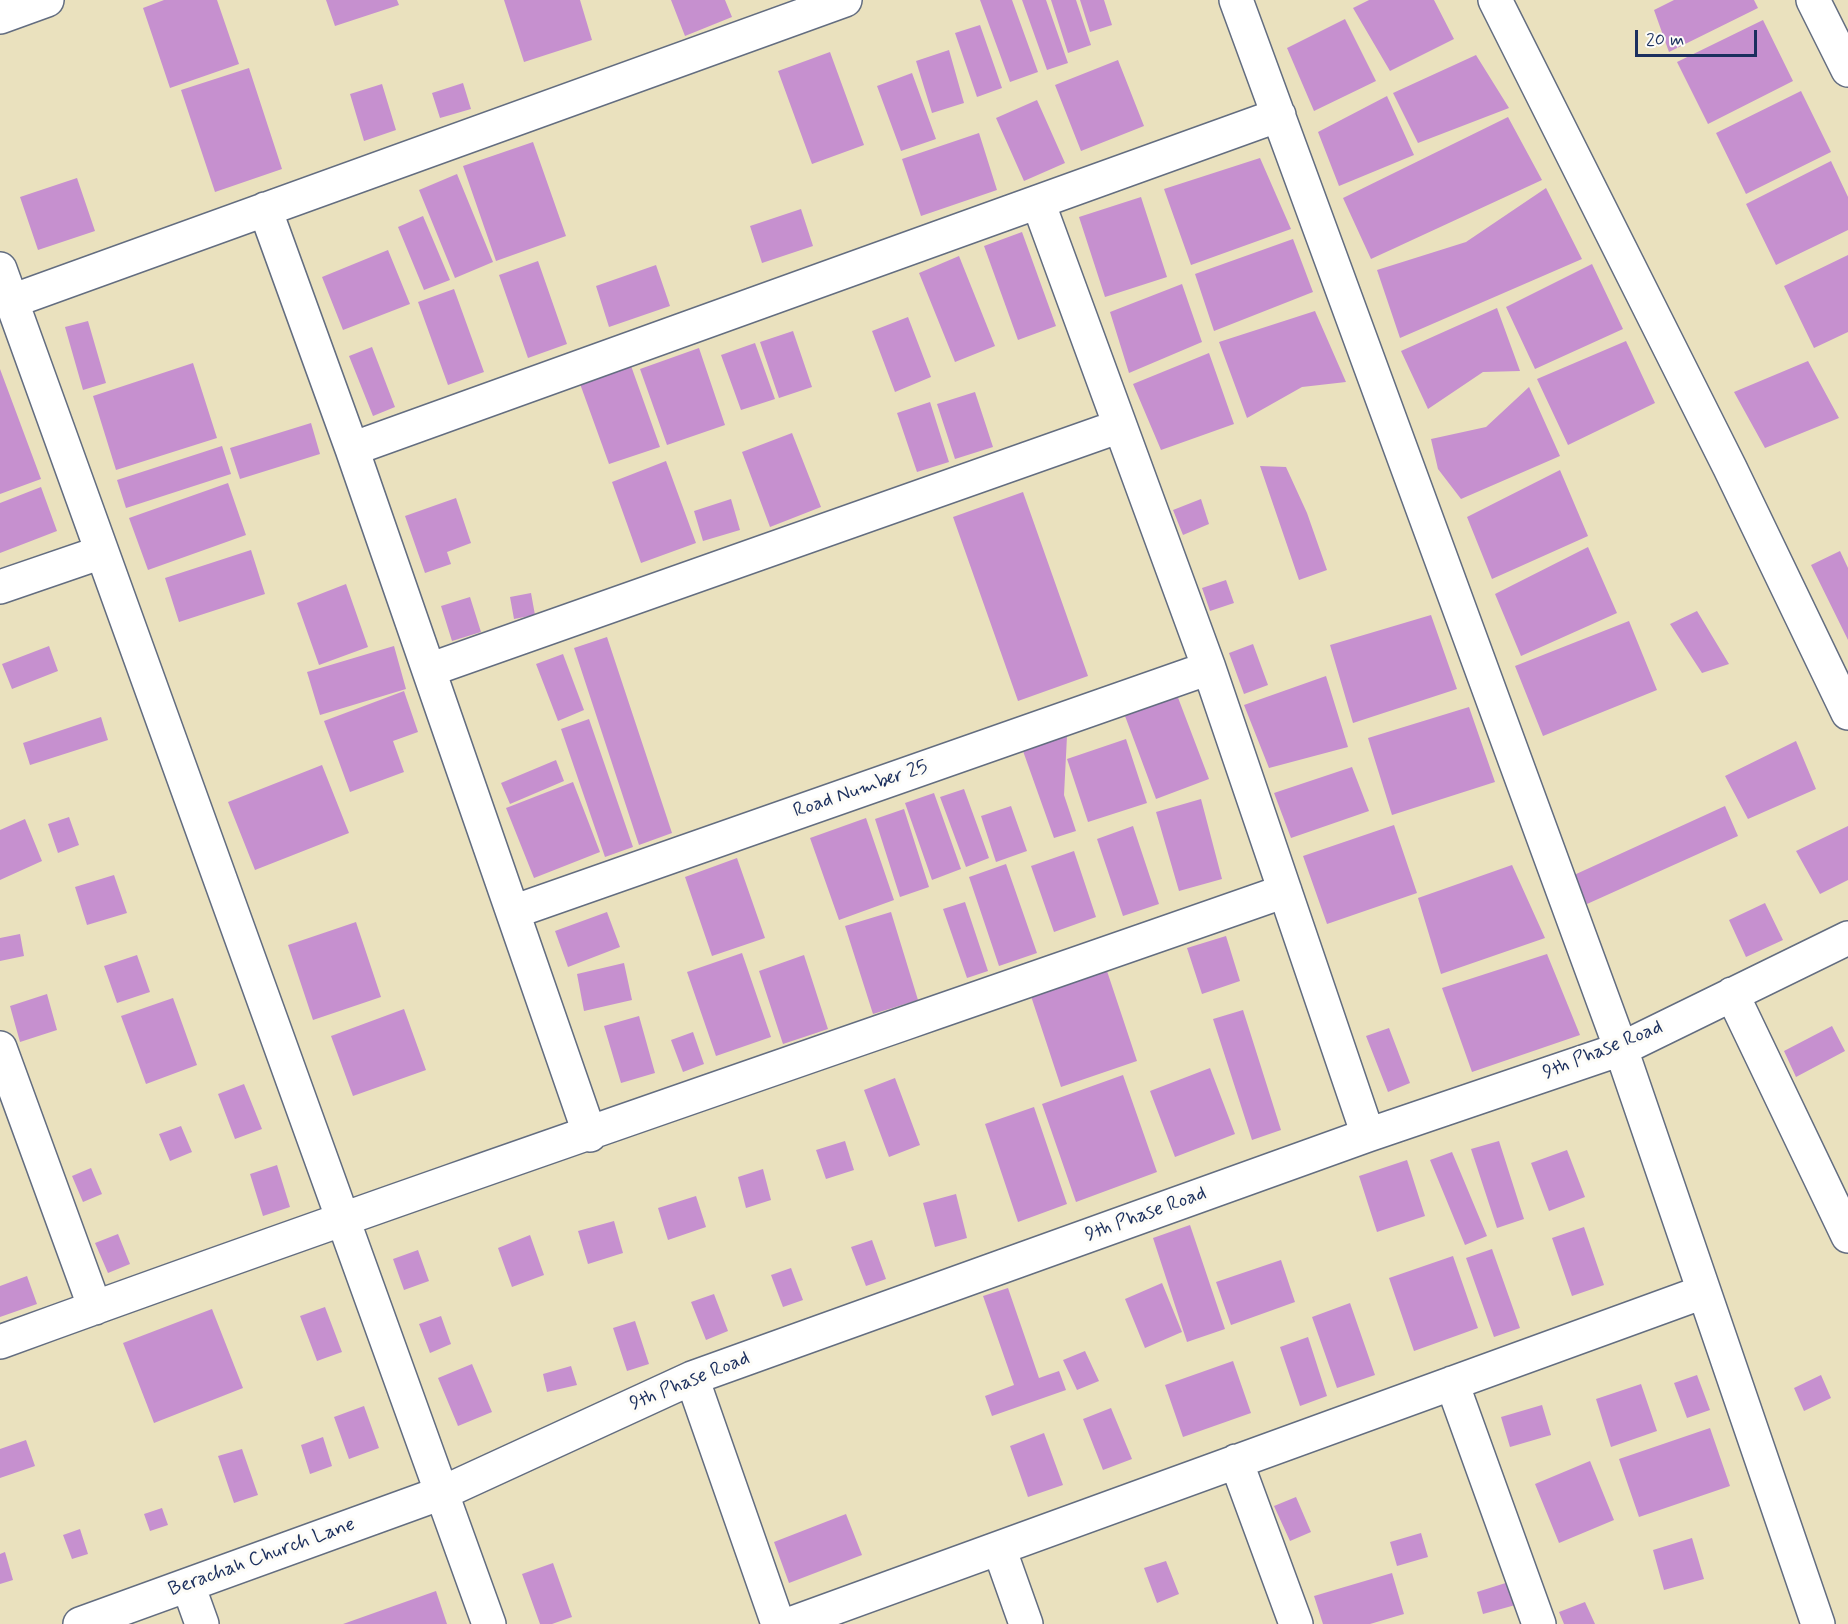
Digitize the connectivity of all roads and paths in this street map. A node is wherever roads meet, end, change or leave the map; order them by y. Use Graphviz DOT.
graph roads {
  1 [pos="47,0"];
  2 [pos="845,0"];
  3 [pos="1236,0"];
  4 [pos="1495,0"];
  5 [pos="1813,0"];
  6 [pos="0,17"];
  7 [pos="1848,70"];
  8 [pos="1279,115"];
  9 [pos="1038,202"];
  10 [pos="265,209"];
  11 [pos="0,269"];
  12 [pos="11,320"];
  13 [pos="1120,426"];
  14 [pos="352,449"];
  15 [pos="102,552"];
  16 [pos="0,587"];
  17 [pos="1209,668"];
  18 [pos="429,670"];
  19 [pos="1848,713"];
  20 [pos="1285,891"];
  21 [pos="513,912"];
  22 [pos="1848,938"];
  23 [pos="1732,994"];
  24 [pos="0,1048"];
  25 [pos="1620,1049"];
  26 [pos="590,1135"];
  27 [pos="1368,1135"];
  28 [pos="343,1218"];
  29 [pos="1848,1236"];
  30 [pos="1703,1292"];
  31 [pos="94,1308"];
  32 [pos="0,1342"];
  33 [pos="692,1378"];
  34 [pos="1452,1383"];
  35 [pos="1236,1461"];
  36 [pos="444,1492"];
  37 [pos="999,1548"];
  38 [pos="188,1585"];
  39 [pos="80,1624"];
  40 [pos="202,1624"];
  41 [pos="489,1624"];
  42 [pos="778,1624"];
  43 [pos="790,1624"];
  44 [pos="1026,1624"];
  45 [pos="1296,1624"];
  46 [pos="1539,1624"];
  47 [pos="1818,1624"];
  1 -- 6 [label="street"];
  2 -- 10 [label="street"];
  3 -- 8 [label="street"];
  4 -- 19 [label="street"];
  5 -- 7 [label="street"];
  8 -- 9 [label="street"];
  8 -- 25 [label="street"];
  9 -- 13 [label="street"];
  9 -- 14 [label="street"];
  10 -- 12 [label="street"];
  10 -- 14 [label="street"];
  11 -- 12 [label="street"];
  12 -- 15 [label="street"];
  13 -- 17 [label="street"];
  13 -- 18 [label="street"];
  14 -- 18 [label="street"];
  15 -- 16 [label="street"];
  15 -- 28 [label="street"];
  17 -- 20 [label="street"];
  17 -- 21 [label="street, Road Number 25"];
  18 -- 21 [label="street"];
  20 -- 26 [label="street"];
  20 -- 27 [label="street"];
  21 -- 26 [label="street"];
  22 -- 23 [label="street, 9th Phase Road"];
  23 -- 25 [label="street, 9th Phase Road"];
  23 -- 29 [label="street"];
  24 -- 31 [label="street"];
  25 -- 27 [label="street, 9th Phase Road"];
  25 -- 30 [label="street"];
  26 -- 28 [label="street"];
  27 -- 33 [label="street, 9th Phase Road"];
  28 -- 31 [label="street"];
  28 -- 36 [label="street"];
  30 -- 34 [label="street"];
  30 -- 47 [label="street"];
  31 -- 32 [label="street"];
  33 -- 36 [label="street, 9th Phase Road"];
  33 -- 42 [label="street"];
  34 -- 35 [label="street"];
  34 -- 46 [label="street"];
  35 -- 37 [label="street"];
  35 -- 45 [label="street"];
  36 -- 38 [label="street, Berachah Church Lane"];
  36 -- 41 [label="street"];
  37 -- 43 [label="street"];
  37 -- 44 [label="street"];
  38 -- 39 [label="street, Berachah Church Lane"];
  38 -- 40 [label="street"];
}
